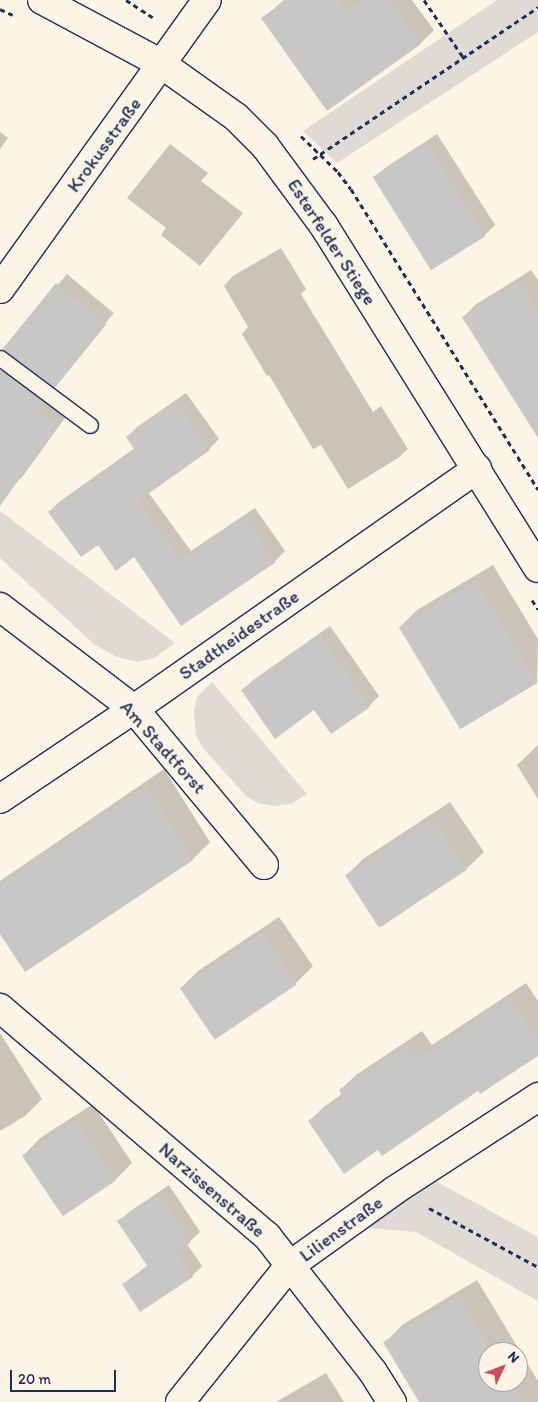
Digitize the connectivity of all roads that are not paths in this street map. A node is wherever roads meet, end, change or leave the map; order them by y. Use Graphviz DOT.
graph roads {
  1 [pos="42,0"];
  2 [pos="207,0"];
  3 [pos="160,64"];
  4 [pos="0,289"];
  5 [pos="0,358"];
  6 [pos="90,425"];
  7 [pos="477,469"];
  8 [pos="538,568"];
  9 [pos="0,607"];
  10 [pos="134,709"];
  11 [pos="0,799"];
  12 [pos="264,865"];
  13 [pos="0,1008"];
  14 [pos="538,1097"];
  15 [pos="289,1266"];
  16 [pos="180,1402"];
  17 [pos="392,1402"];
  1 -- 3 [label="street, Esterfelder Stiege"];
  2 -- 3 [label="street, Krokusstraße"];
  3 -- 4 [label="street, Krokusstraße"];
  3 -- 7 [label="street, Esterfelder Stiege"];
  5 -- 6 [label="lane"];
  7 -- 8 [label="street, Esterfelder Stiege"];
  7 -- 10 [label="street, Stadtheidestraße"];
  9 -- 10 [label="street, Am Stadtforst"];
  10 -- 11 [label="street, Stadtheidestraße"];
  10 -- 12 [label="street, Am Stadtforst"];
  13 -- 15 [label="street, Narzissenstraße"];
  14 -- 15 [label="street, Lilienstraße"];
  15 -- 16 [label="street, Lilienstraße"];
  15 -- 17 [label="street, Narzissenstraße"];
}
